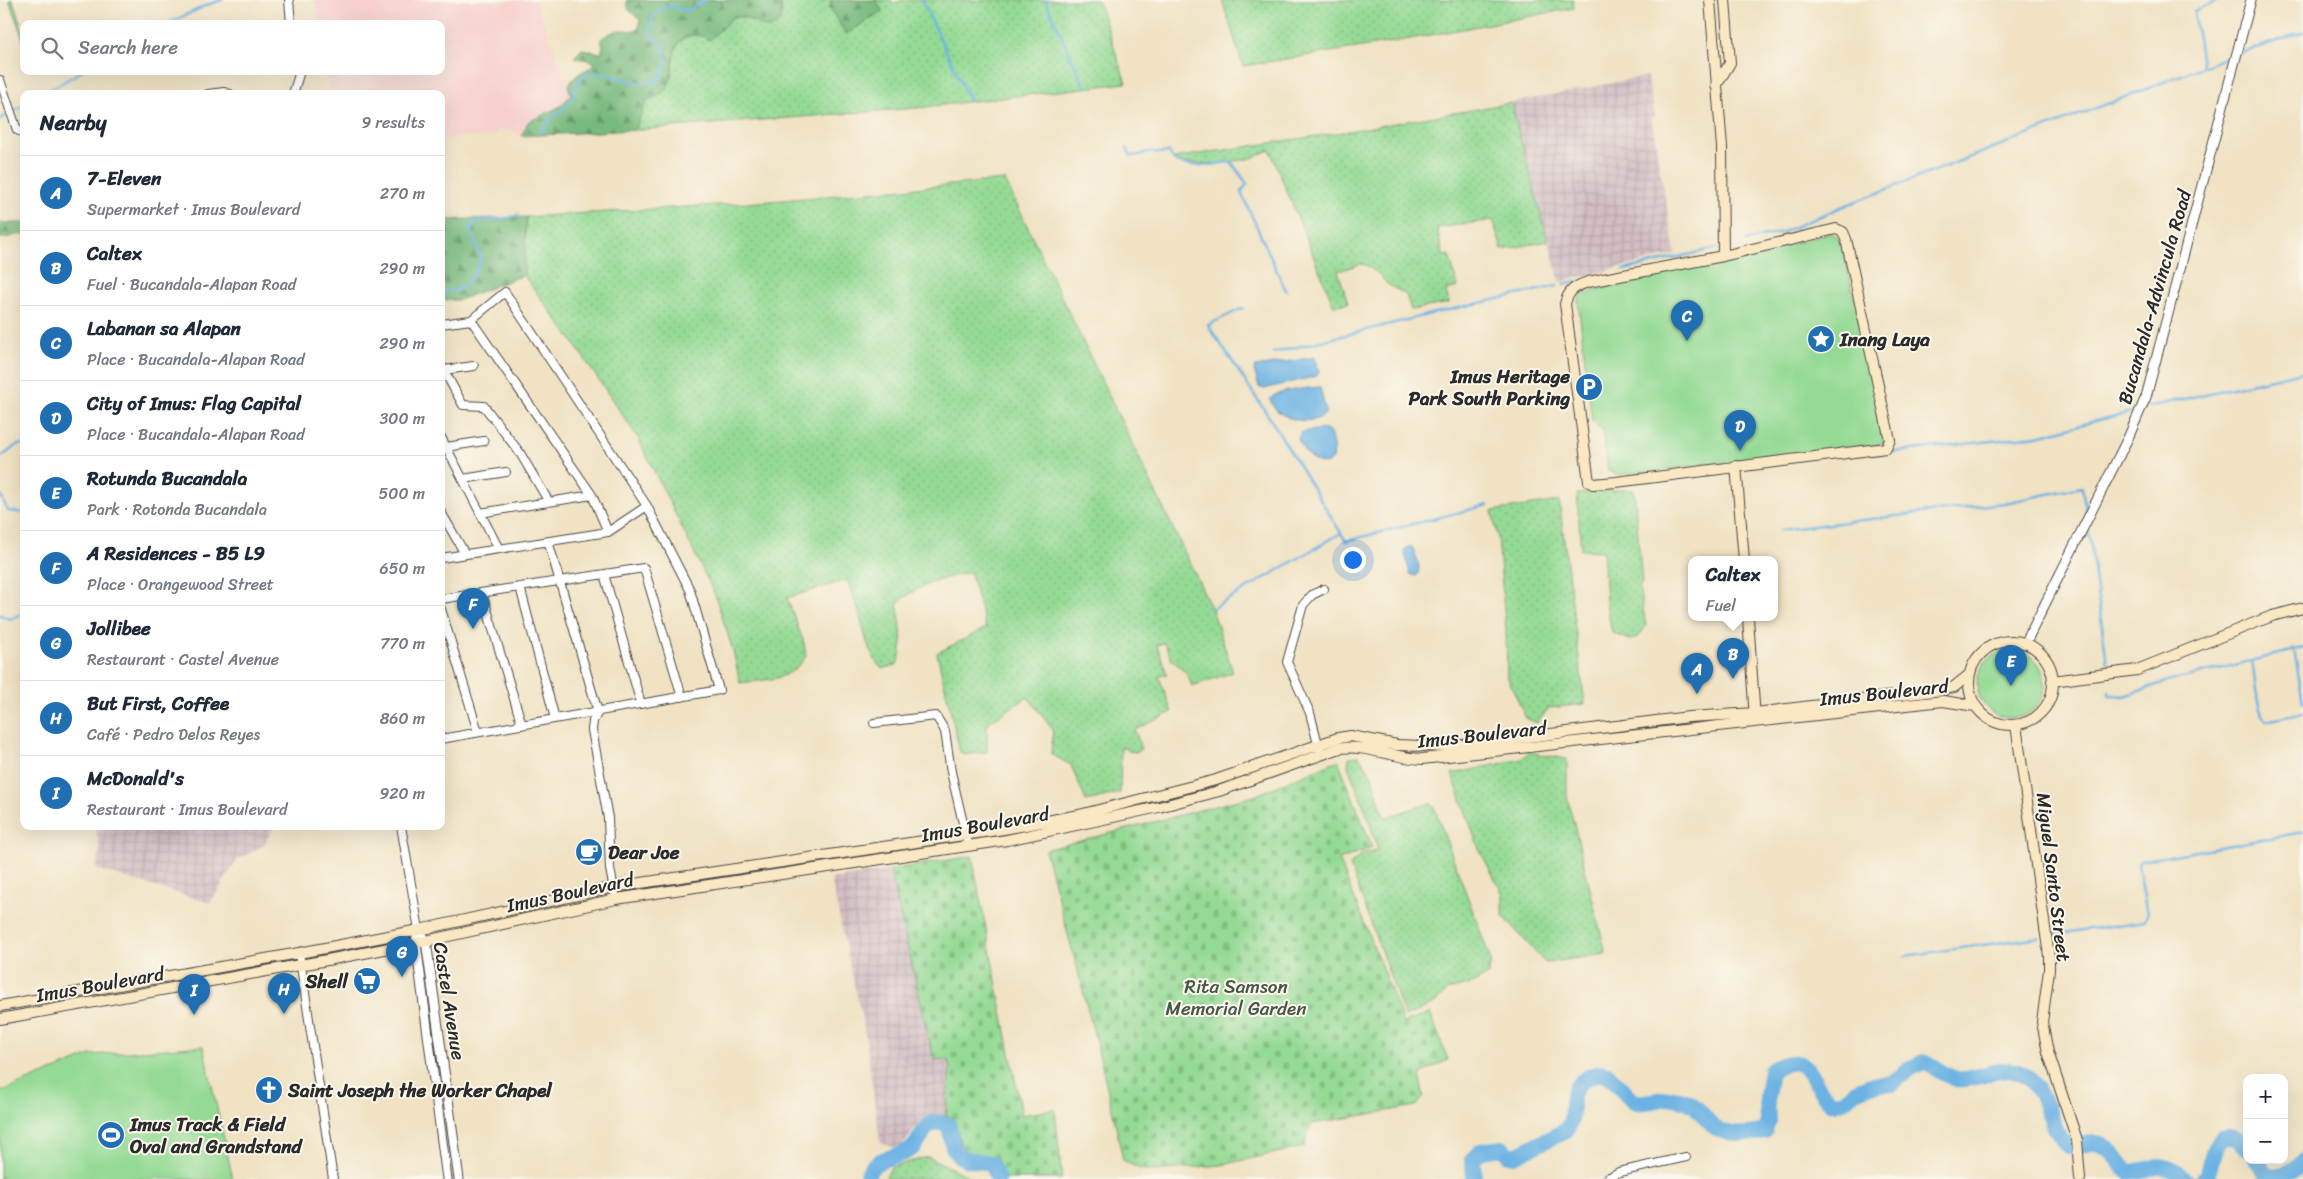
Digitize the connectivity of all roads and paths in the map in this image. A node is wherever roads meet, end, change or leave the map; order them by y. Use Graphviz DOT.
graph roads {
  1 [pos="290,0"];
  2 [pos="1710,0"];
  3 [pos="1725,0"];
  4 [pos="2251,0"];
  5 [pos="291,20"];
  6 [pos="299,75"];
  7 [pos="0,80"];
  8 [pos="1716,86"];
  9 [pos="294,90"];
  10 [pos="20,131"];
  11 [pos="1723,256"];
  12 [pos="471,320"];
  13 [pos="445,323"];
  14 [pos="474,366"];
  15 [pos="445,368"];
  16 [pos="445,373"];
  17 [pos="484,441"];
  18 [pos="446,447"];
  19 [pos="1736,466"];
  20 [pos="506,472"];
  21 [pos="463,479"];
  22 [pos="592,495"];
  23 [pos="549,502"];
  24 [pos="647,506"];
  25 [pos="480,513"];
  26 [pos="445,519"];
  27 [pos="608,532"];
  28 [pos="548,541"];
  29 [pos="499,549"];
  30 [pos="465,554"];
  31 [pos="1744,556"];
  32 [pos="445,557"];
  33 [pos="604,574"];
  34 [pos="560,581"];
  35 [pos="520,587"];
  36 [pos="1324,588"];
  37 [pos="482,593"];
  38 [pos="445,598"];
  39 [pos="2303,608"];
  40 [pos="1748,621"];
  41 [pos="445,622"];
  42 [pos="2025,644"];
  43 [pos="1969,675"];
  44 [pos="2052,681"];
  45 [pos="682,697"];
  46 [pos="642,704"];
  47 [pos="1975,706"];
  48 [pos="598,712"];
  49 [pos="1755,718"];
  50 [pos="555,719"];
  51 [pos="874,723"];
  52 [pos="522,725"];
  53 [pos="2016,725"];
  54 [pos="478,732"];
  55 [pos="445,738"];
  56 [pos="1319,750"];
  57 [pos="1216,780"];
  58 [pos="1219,791"];
  59 [pos="402,830"];
  60 [pos="966,835"];
  61 [pos="968,846"];
  62 [pos="614,888"];
  63 [pos="616,898"];
  64 [pos="419,930"];
  65 [pos="421,942"];
  66 [pos="299,954"];
  67 [pos="301,965"];
  68 [pos="0,1006"];
  69 [pos="0,1018"];
  70 [pos="1686,1157"];
  71 [pos="333,1179"];
  72 [pos="447,1179"];
  73 [pos="459,1179"];
  74 [pos="1606,1179"];
  75 [pos="2080,1179"];
  1 -- 5 [label="street"];
  2 -- 8 [label="main road"];
  3 -- 8 [label="main road"];
  4 -- 42 [label="street, Bucandala-Advincula Road"];
  6 -- 9 [label="street"];
  7 -- 10 [label="street"];
  8 -- 11 [label="main road"];
  11 -- 19 [label="main road"];
  11 -- 19 [label="main road"];
  12 -- 13 [label="street"];
  12 -- 22 [label="street"];
  12 -- 24 [label="street"];
  14 -- 15 [label="street"];
  16 -- 23 [label="street"];
  17 -- 18 [label="street"];
  18 -- 21 [label="street"];
  19 -- 31 [label="main road"];
  20 -- 21 [label="street"];
  21 -- 25 [label="street"];
  22 -- 23 [label="street"];
  22 -- 27 [label="street"];
  23 -- 25 [label="street"];
  24 -- 27 [label="street"];
  24 -- 45 [label="street"];
  25 -- 29 [label="street"];
  26 -- 30 [label="street"];
  27 -- 28 [label="street"];
  28 -- 29 [label="street"];
  28 -- 34 [label="street"];
  29 -- 30 [label="street"];
  30 -- 32 [label="street"];
  33 -- 34 [label="street"];
  33 -- 45 [label="street"];
  33 -- 46 [label="street"];
  34 -- 35 [label="street"];
  34 -- 48 [label="street"];
  35 -- 37 [label="street"];
  35 -- 50 [label="street"];
  36 -- 56 [label="street"];
  37 -- 38 [label="street"];
  37 -- 52 [label="street"];
  39 -- 44 [label="main road"];
  40 -- 49 [label="main road"];
  41 -- 54 [label="street"];
  42 -- 43 [label="main road"];
  42 -- 44 [label="main road"];
  43 -- 47 [label="main road"];
  43 -- 49 [label="main road, Imus Boulevard"];
  44 -- 53 [label="main road"];
  45 -- 46 [label="street"];
  46 -- 48 [label="street"];
  47 -- 49 [label="main road, Imus Boulevard"];
  47 -- 53 [label="main road"];
  48 -- 50 [label="street"];
  48 -- 62 [label="street"];
  49 -- 56 [label="main road, Imus Boulevard"];
  50 -- 52 [label="street"];
  51 -- 60 [label="street"];
  52 -- 54 [label="street"];
  53 -- 75 [label="main road, Miguel Santo Street"];
  54 -- 55 [label="street"];
  56 -- 57 [label="main road, Imus Boulevard"];
  56 -- 58 [label="main road, Imus Boulevard"];
  57 -- 58 [label="main road"];
  57 -- 60 [label="main road, Imus Boulevard"];
  58 -- 61 [label="main road, Imus Boulevard"];
  59 -- 64 [label="street"];
  60 -- 61 [label="street"];
  60 -- 62 [label="main road, Imus Boulevard"];
  61 -- 63 [label="main road, Imus Boulevard"];
  62 -- 63 [label="street"];
  62 -- 64 [label="main road, Imus Boulevard"];
  63 -- 65 [label="main road, Imus Boulevard"];
  64 -- 65 [label="street, Castel Avenue"];
  64 -- 66 [label="main road, Imus Boulevard"];
  65 -- 67 [label="main road, Imus Boulevard"];
  65 -- 72 [label="street, Castel Avenue"];
  65 -- 73 [label="street, Castel Avenue"];
  66 -- 67 [label="street"];
  66 -- 68 [label="main road, Imus Boulevard"];
  67 -- 69 [label="main road, Imus Boulevard"];
  67 -- 71 [label="street"];
  70 -- 74 [label="street"];
}
